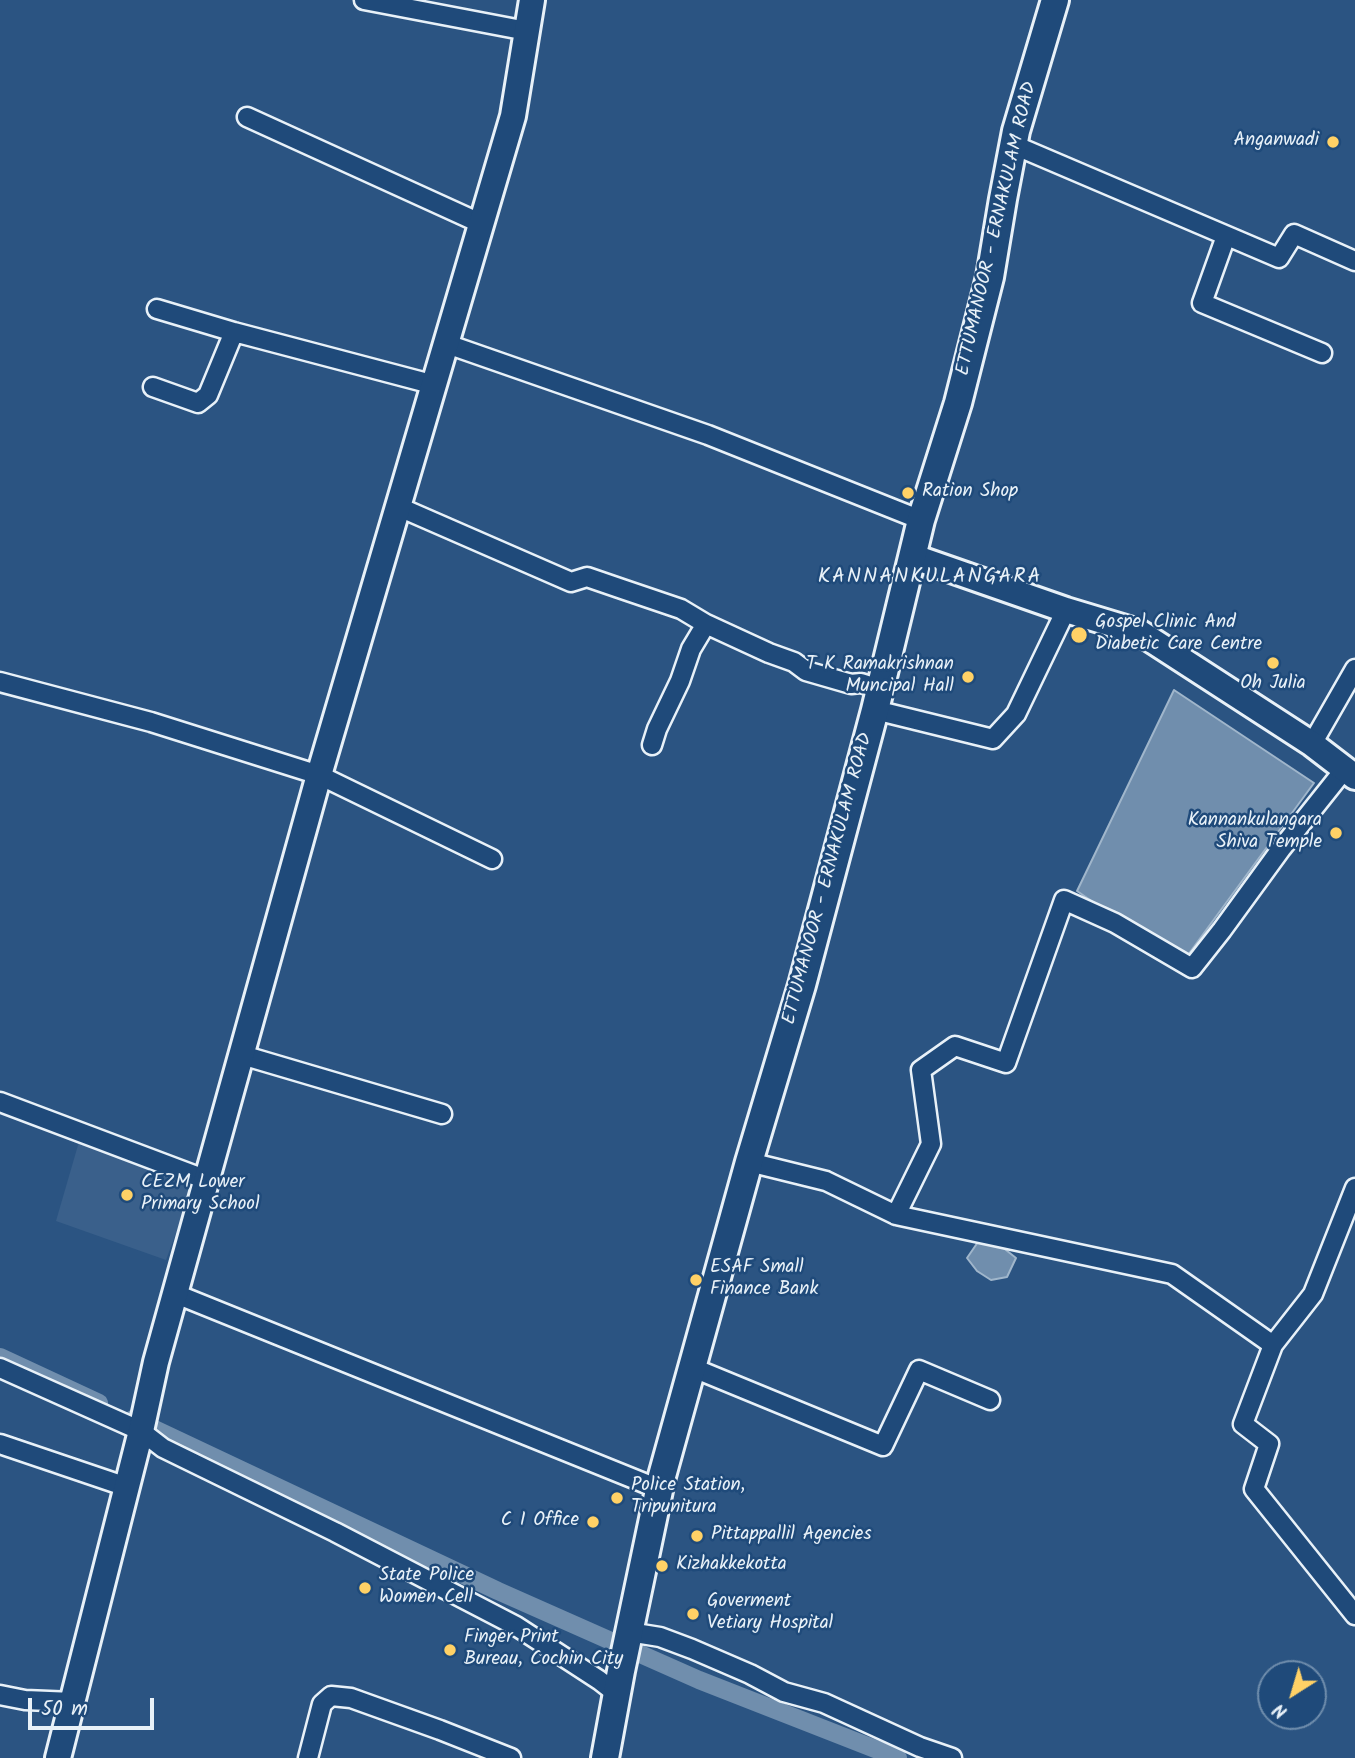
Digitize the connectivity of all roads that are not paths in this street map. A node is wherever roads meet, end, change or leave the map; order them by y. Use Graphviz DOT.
graph roads {
  1 [pos="364,0"];
  2 [pos="532,0"];
  3 [pos="1055,0"];
  4 [pos="527,31"];
  5 [pos="247,117"];
  6 [pos="1014,145"];
  7 [pos="482,224"];
  8 [pos="1226,236"];
  9 [pos="1355,261"];
  10 [pos="157,309"];
  11 [pos="234,332"];
  12 [pos="447,344"];
  13 [pos="1322,353"];
  14 [pos="435,384"];
  15 [pos="153,387"];
  16 [pos="399,507"];
  17 [pos="921,520"];
  18 [pos="914,557"];
  19 [pos="1066,610"];
  20 [pos="706,624"];
  21 [pos="1355,669"];
  22 [pos="0,682"];
  23 [pos="878,699"];
  24 [pos="1312,744"];
  25 [pos="652,745"];
  26 [pos="1350,774"];
  27 [pos="319,775"];
  28 [pos="492,859"];
  29 [pos="242,1055"];
  30 [pos="0,1102"];
  31 [pos="442,1114"];
  32 [pos="749,1162"];
  33 [pos="207,1180"];
  34 [pos="1355,1188"];
  35 [pos="896,1215"];
  36 [pos="176,1294"];
  37 [pos="1273,1345"];
  38 [pos="691,1367"];
  39 [pos="0,1368"];
  40 [pos="990,1400"];
  41 [pos="141,1431"];
  42 [pos="0,1444"];
  43 [pos="127,1488"];
  44 [pos="659,1489"];
  45 [pos="1355,1615"];
  46 [pos="629,1632"];
  47 [pos="619,1682"];
  48 [pos="0,1695"];
  49 [pos="72,1702"];
  50 [pos="58,1758"];
  51 [pos="308,1758"];
  52 [pos="511,1758"];
  53 [pos="605,1758"];
  54 [pos="952,1758"];
  1 -- 4 [label="street"];
  2 -- 4 [label="main road"];
  3 -- 6 [label="main road, ETTUMANOOR - ERNAKULAM ROAD"];
  4 -- 7 [label="main road"];
  5 -- 7 [label="street"];
  6 -- 8 [label="street"];
  6 -- 17 [label="main road, ETTUMANOOR - ERNAKULAM ROAD"];
  7 -- 12 [label="main road"];
  8 -- 9 [label="street"];
  8 -- 13 [label="street"];
  10 -- 11 [label="street"];
  11 -- 14 [label="street"];
  11 -- 15 [label="street"];
  12 -- 14 [label="main road"];
  12 -- 17 [label="street"];
  14 -- 16 [label="main road"];
  16 -- 20 [label="street"];
  16 -- 27 [label="main road"];
  17 -- 18 [label="main road, ETTUMANOOR - ERNAKULAM ROAD"];
  18 -- 19 [label="main road"];
  18 -- 23 [label="main road, ETTUMANOOR - ERNAKULAM ROAD"];
  19 -- 23 [label="street"];
  19 -- 24 [label="main road"];
  20 -- 23 [label="street"];
  20 -- 25 [label="street"];
  21 -- 24 [label="street"];
  22 -- 27 [label="street"];
  23 -- 32 [label="main road, ETTUMANOOR - ERNAKULAM ROAD"];
  24 -- 26 [label="main road"];
  26 -- 35 [label="street"];
  27 -- 28 [label="street"];
  27 -- 29 [label="main road"];
  29 -- 31 [label="street"];
  29 -- 33 [label="main road"];
  30 -- 33 [label="street"];
  32 -- 35 [label="street"];
  32 -- 38 [label="main road, ETTUMANOOR - ERNAKULAM ROAD"];
  33 -- 36 [label="main road"];
  34 -- 37 [label="street"];
  35 -- 37 [label="street"];
  36 -- 41 [label="main road"];
  36 -- 44 [label="street"];
  37 -- 45 [label="street"];
  38 -- 40 [label="street"];
  38 -- 44 [label="main road, ETTUMANOOR - ERNAKULAM ROAD"];
  39 -- 41 [label="street"];
  41 -- 43 [label="main road"];
  41 -- 47 [label="street"];
  42 -- 43 [label="street"];
  43 -- 49 [label="main road"];
  44 -- 46 [label="main road, ETTUMANOOR - ERNAKULAM ROAD"];
  46 -- 47 [label="main road, ETTUMANOOR - ERNAKULAM ROAD"];
  46 -- 54 [label="street"];
  47 -- 53 [label="main road, ETTUMANOOR - ERNAKULAM ROAD"];
  48 -- 49 [label="street"];
  49 -- 50 [label="main road"];
  51 -- 52 [label="street"];
}
